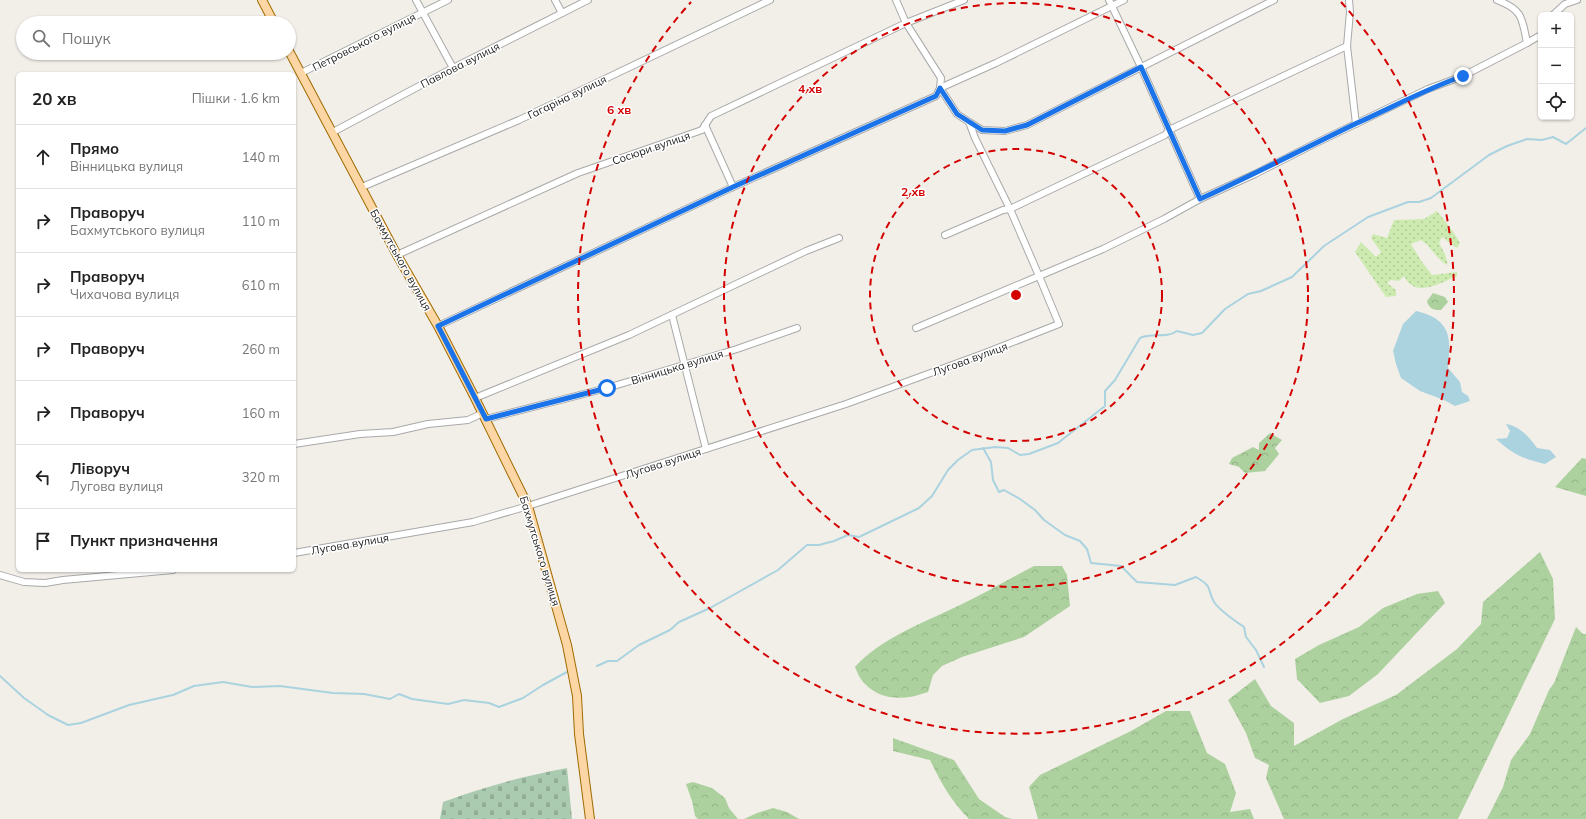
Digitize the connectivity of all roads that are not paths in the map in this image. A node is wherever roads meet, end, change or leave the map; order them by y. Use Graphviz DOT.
graph roads {
  1 [pos="262,0"];
  2 [pos="416,0"];
  3 [pos="448,0"];
  4 [pos="556,0"];
  5 [pos="588,0"];
  6 [pos="770,0"];
  7 [pos="896,0"];
  8 [pos="964,0"];
  9 [pos="1109,0"];
  10 [pos="1124,0"];
  11 [pos="1274,0"];
  12 [pos="1349,0"];
  13 [pos="1497,0"];
  14 [pos="1577,0"];
  15 [pos="1112,6"];
  16 [pos="1556,12"];
  17 [pos="423,13"];
  18 [pos="562,13"];
  19 [pos="270,16"];
  20 [pos="906,23"];
  21 [pos="1538,37"];
  22 [pos="1528,43"];
  23 [pos="1347,46"];
  24 [pos="294,60"];
  25 [pos="1141,67"];
  26 [pos="453,68"];
  27 [pos="301,73"];
  28 [pos="940,88"];
  29 [pos="969,122"];
  30 [pos="1356,124"];
  31 [pos="705,125"];
  32 [pos="1169,130"];
  33 [pos="333,132"];
  34 [pos="362,187"];
  35 [pos="733,187"];
  36 [pos="1200,199"];
  37 [pos="1010,209"];
  38 [pos="945,235"];
  39 [pos="839,238"];
  40 [pos="397,255"];
  41 [pos="1039,276"];
  42 [pos="672,315"];
  43 [pos="438,326"];
  44 [pos="798,328"];
  45 [pos="916,328"];
  46 [pos="684,365"];
  47 [pos="475,398"];
  48 [pos="485,416"];
  49 [pos="296,444"];
  50 [pos="706,449"];
  51 [pos="528,506"];
  52 [pos="296,553"];
  53 [pos="151,572"];
  54 [pos="0,575"];
  55 [pos="590,819"];
  1 -- 19 [label="main road"];
  2 -- 17 [label="street"];
  3 -- 17 [label="street, Петровського вулиця"];
  4 -- 18 [label="street"];
  5 -- 18 [label="street, Павлова вулиця"];
  6 -- 34 [label="street, Гагаріна вулиця"];
  7 -- 20 [label="street"];
  8 -- 20 [label="street, Сосюри вулиця"];
  9 -- 15 [label="street"];
  10 -- 15 [label="street"];
  11 -- 25 [label="street"];
  12 -- 23 [label="street"];
  13 -- 22 [label="street"];
  14 -- 16 [label="street"];
  15 -- 25 [label="street"];
  15 -- 28 [label="street"];
  17 -- 26 [label="street"];
  17 -- 27 [label="street, Петровського вулиця"];
  18 -- 26 [label="street, Павлова вулиця"];
  20 -- 28 [label="street"];
  20 -- 31 [label="street, Сосюри вулиця"];
  21 -- 22 [label="street"];
  22 -- 30 [label="street"];
  23 -- 30 [label="street"];
  23 -- 32 [label="street"];
  24 -- 27 [label="main road, Бахмутського вулиця"];
  25 -- 29 [label="street"];
  25 -- 32 [label="street"];
  26 -- 33 [label="street, Павлова вулиця"];
  27 -- 33 [label="main road, Бахмутського вулиця"];
  28 -- 29 [label="street"];
  28 -- 35 [label="street"];
  29 -- 37 [label="street"];
  30 -- 36 [label="street"];
  31 -- 35 [label="street"];
  31 -- 40 [label="street, Сосюри вулиця"];
  32 -- 36 [label="street"];
  32 -- 37 [label="street"];
  33 -- 34 [label="main road, Бахмутського вулиця"];
  34 -- 40 [label="main road, Бахмутського вулиця"];
  35 -- 43 [label="street"];
  36 -- 41 [label="street"];
  37 -- 38 [label="street"];
  37 -- 41 [label="street"];
  39 -- 42 [label="street"];
  40 -- 43 [label="main road, Бахмутського вулиця"];
  41 -- 45 [label="street"];
  41 -- 50 [label="street, Лугова вулиця"];
  42 -- 46 [label="street"];
  42 -- 47 [label="street"];
  43 -- 47 [label="main road, Бахмутського вулиця"];
  44 -- 46 [label="street, Вінницька вулиця"];
  46 -- 48 [label="street, Вінницька вулиця"];
  46 -- 50 [label="street"];
  47 -- 48 [label="main road, Бахмутського вулиця"];
  48 -- 49 [label="street, Вінницька вулиця"];
  48 -- 51 [label="main road, Бахмутського вулиця"];
  50 -- 51 [label="street, Лугова вулиця"];
  51 -- 52 [label="street, Лугова вулиця"];
  51 -- 55 [label="main road, Бахмутського вулиця"];
  53 -- 54 [label="street"];
}
